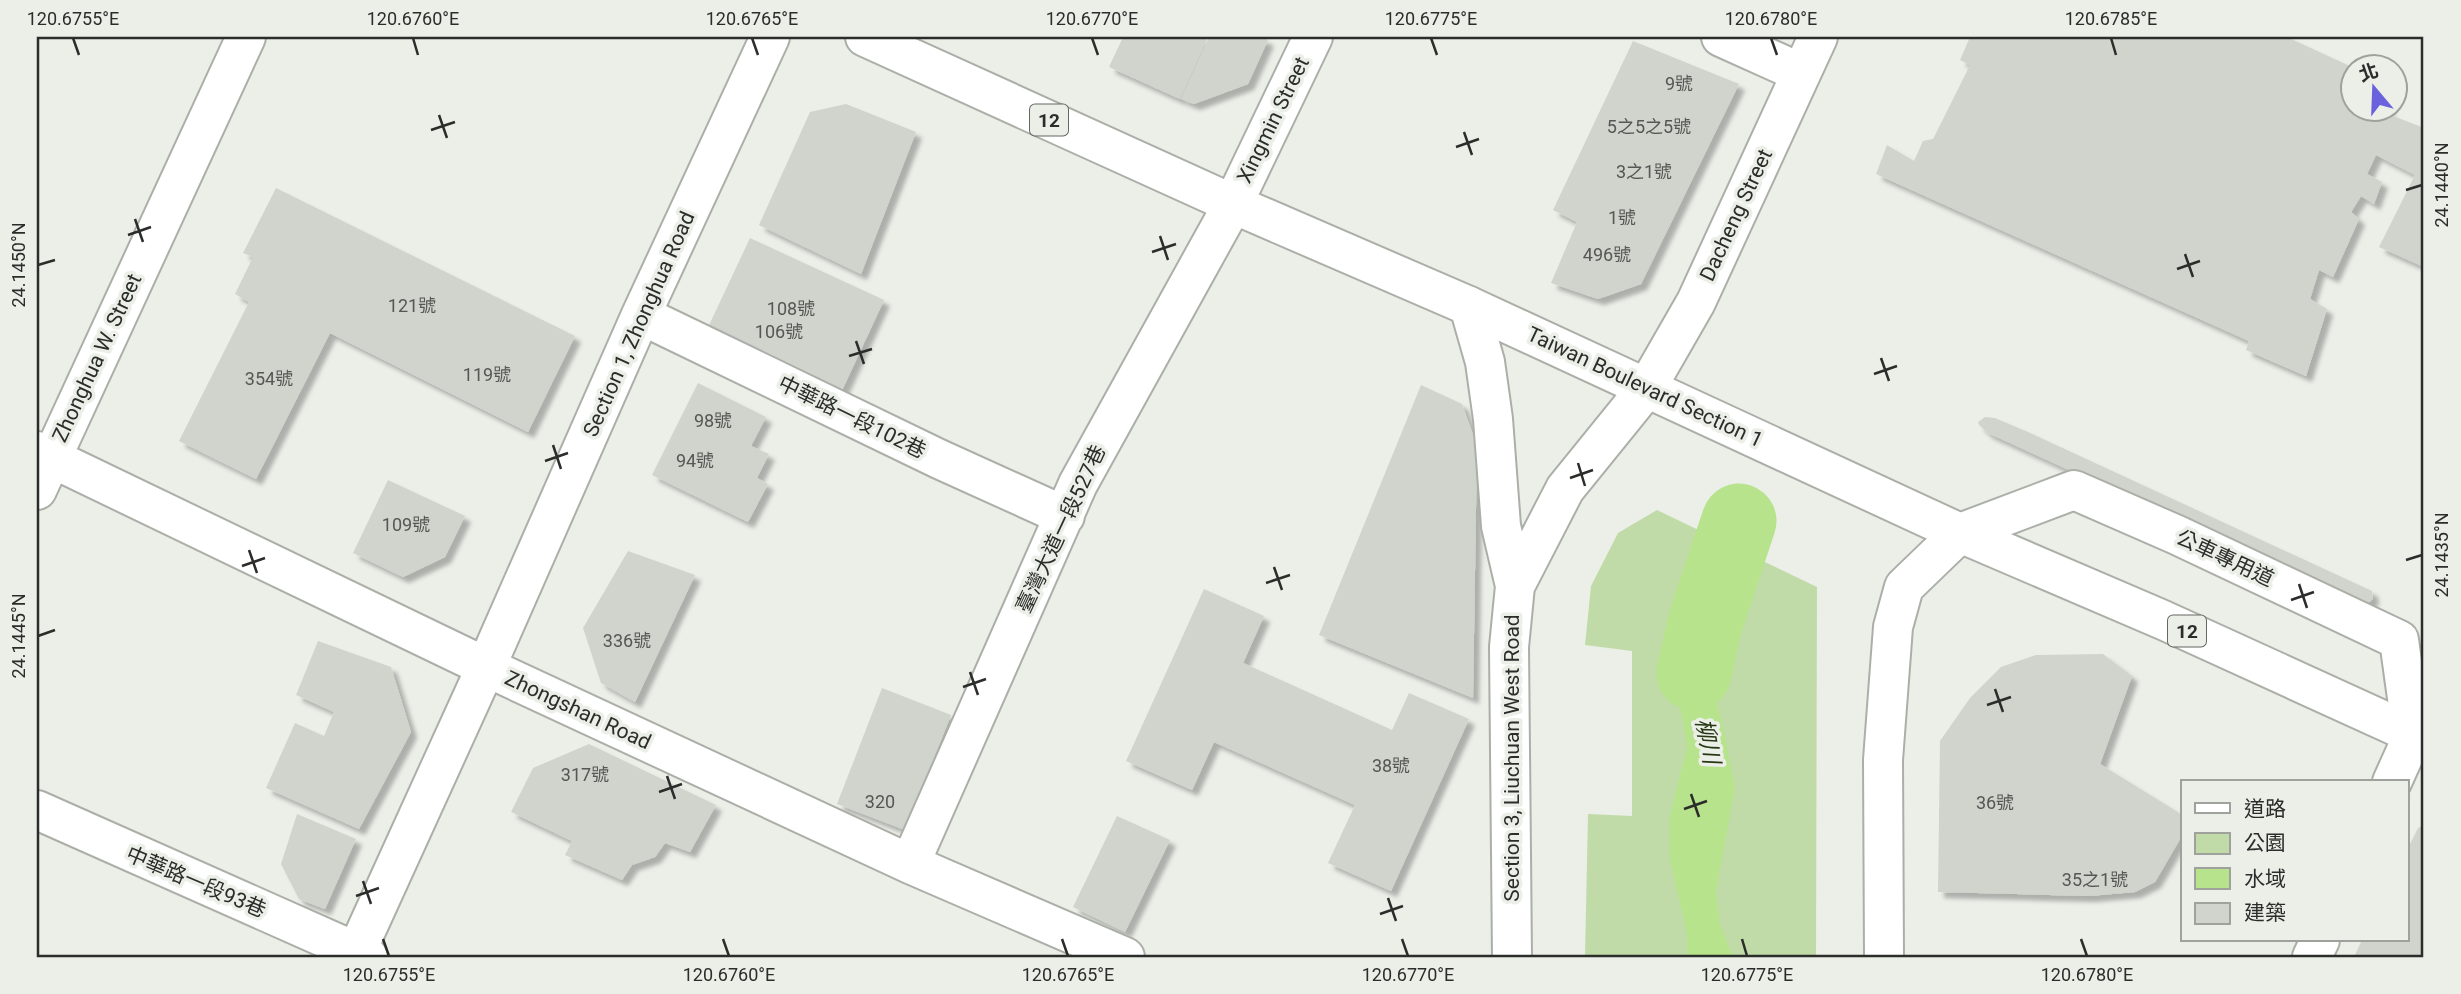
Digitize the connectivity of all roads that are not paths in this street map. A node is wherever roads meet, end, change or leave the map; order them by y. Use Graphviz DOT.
graph roads {
  1 [pos="246,37"];
  2 [pos="770,37"];
  3 [pos="865,37"];
  4 [pos="1312,37"];
  5 [pos="1721,37"];
  6 [pos="1818,37"];
  7 [pos="1801,73"];
  8 [pos="1233,204"];
  9 [pos="1469,306"];
  10 [pos="641,316"];
  11 [pos="1646,388"];
  12 [pos="41,466"];
  13 [pos="1065,516"];
  14 [pos="1959,533"];
  15 [pos="1515,586"];
  16 [pos="486,667"];
  17 [pos="2420,728"];
  18 [pos="2393,780"];
  19 [pos="37,810"];
  20 [pos="910,864"];
  21 [pos="359,955"];
  22 [pos="1115,955"];
  23 [pos="1512,957"];
  24 [pos="1884,957"];
  1 -- 12 [label="street, Zhonghua W. Street"];
  2 -- 10 [label="street, Section 1, Zhonghua Road"];
  3 -- 8 [label="street, Taiwan Boulevard Section 1 / 12"];
  4 -- 8 [label="street, Xingmin Street"];
  5 -- 7 [label="street"];
  6 -- 7 [label="street, Dacheng Street"];
  7 -- 11 [label="street, Dacheng Street"];
  8 -- 9 [label="street, Taiwan Boulevard Section 1 / 12"];
  8 -- 13 [label="street, 臺灣大道一段527巷"];
  9 -- 11 [label="street, Taiwan Boulevard Section 1 / 12"];
  9 -- 15 [label="street"];
  10 -- 13 [label="street, 中華路一段102巷"];
  10 -- 16 [label="street, Section 1, Zhonghua Road"];
  11 -- 14 [label="street, Taiwan Boulevard Section 1 / 12"];
  11 -- 15 [label="street, Section 3, Liuchuan West Road"];
  12 -- 16 [label="street, Zhongshan Road"];
  13 -- 20 [label="street, 臺灣大道一段527巷"];
  14 -- 17 [label="street, Taiwan Boulevard Section 1 / 12"];
  14 -- 17 [label="street, 公車專用道"];
  14 -- 24 [label="street"];
  15 -- 23 [label="street, Section 3, Liuchuan West Road"];
  16 -- 20 [label="street, Zhongshan Road"];
  16 -- 21 [label="street, Section 1, Zhonghua Road"];
  17 -- 18 [label="street"];
  19 -- 21 [label="street, 中華路一段93巷"];
  20 -- 22 [label="street, Zhongshan Road"];
}
